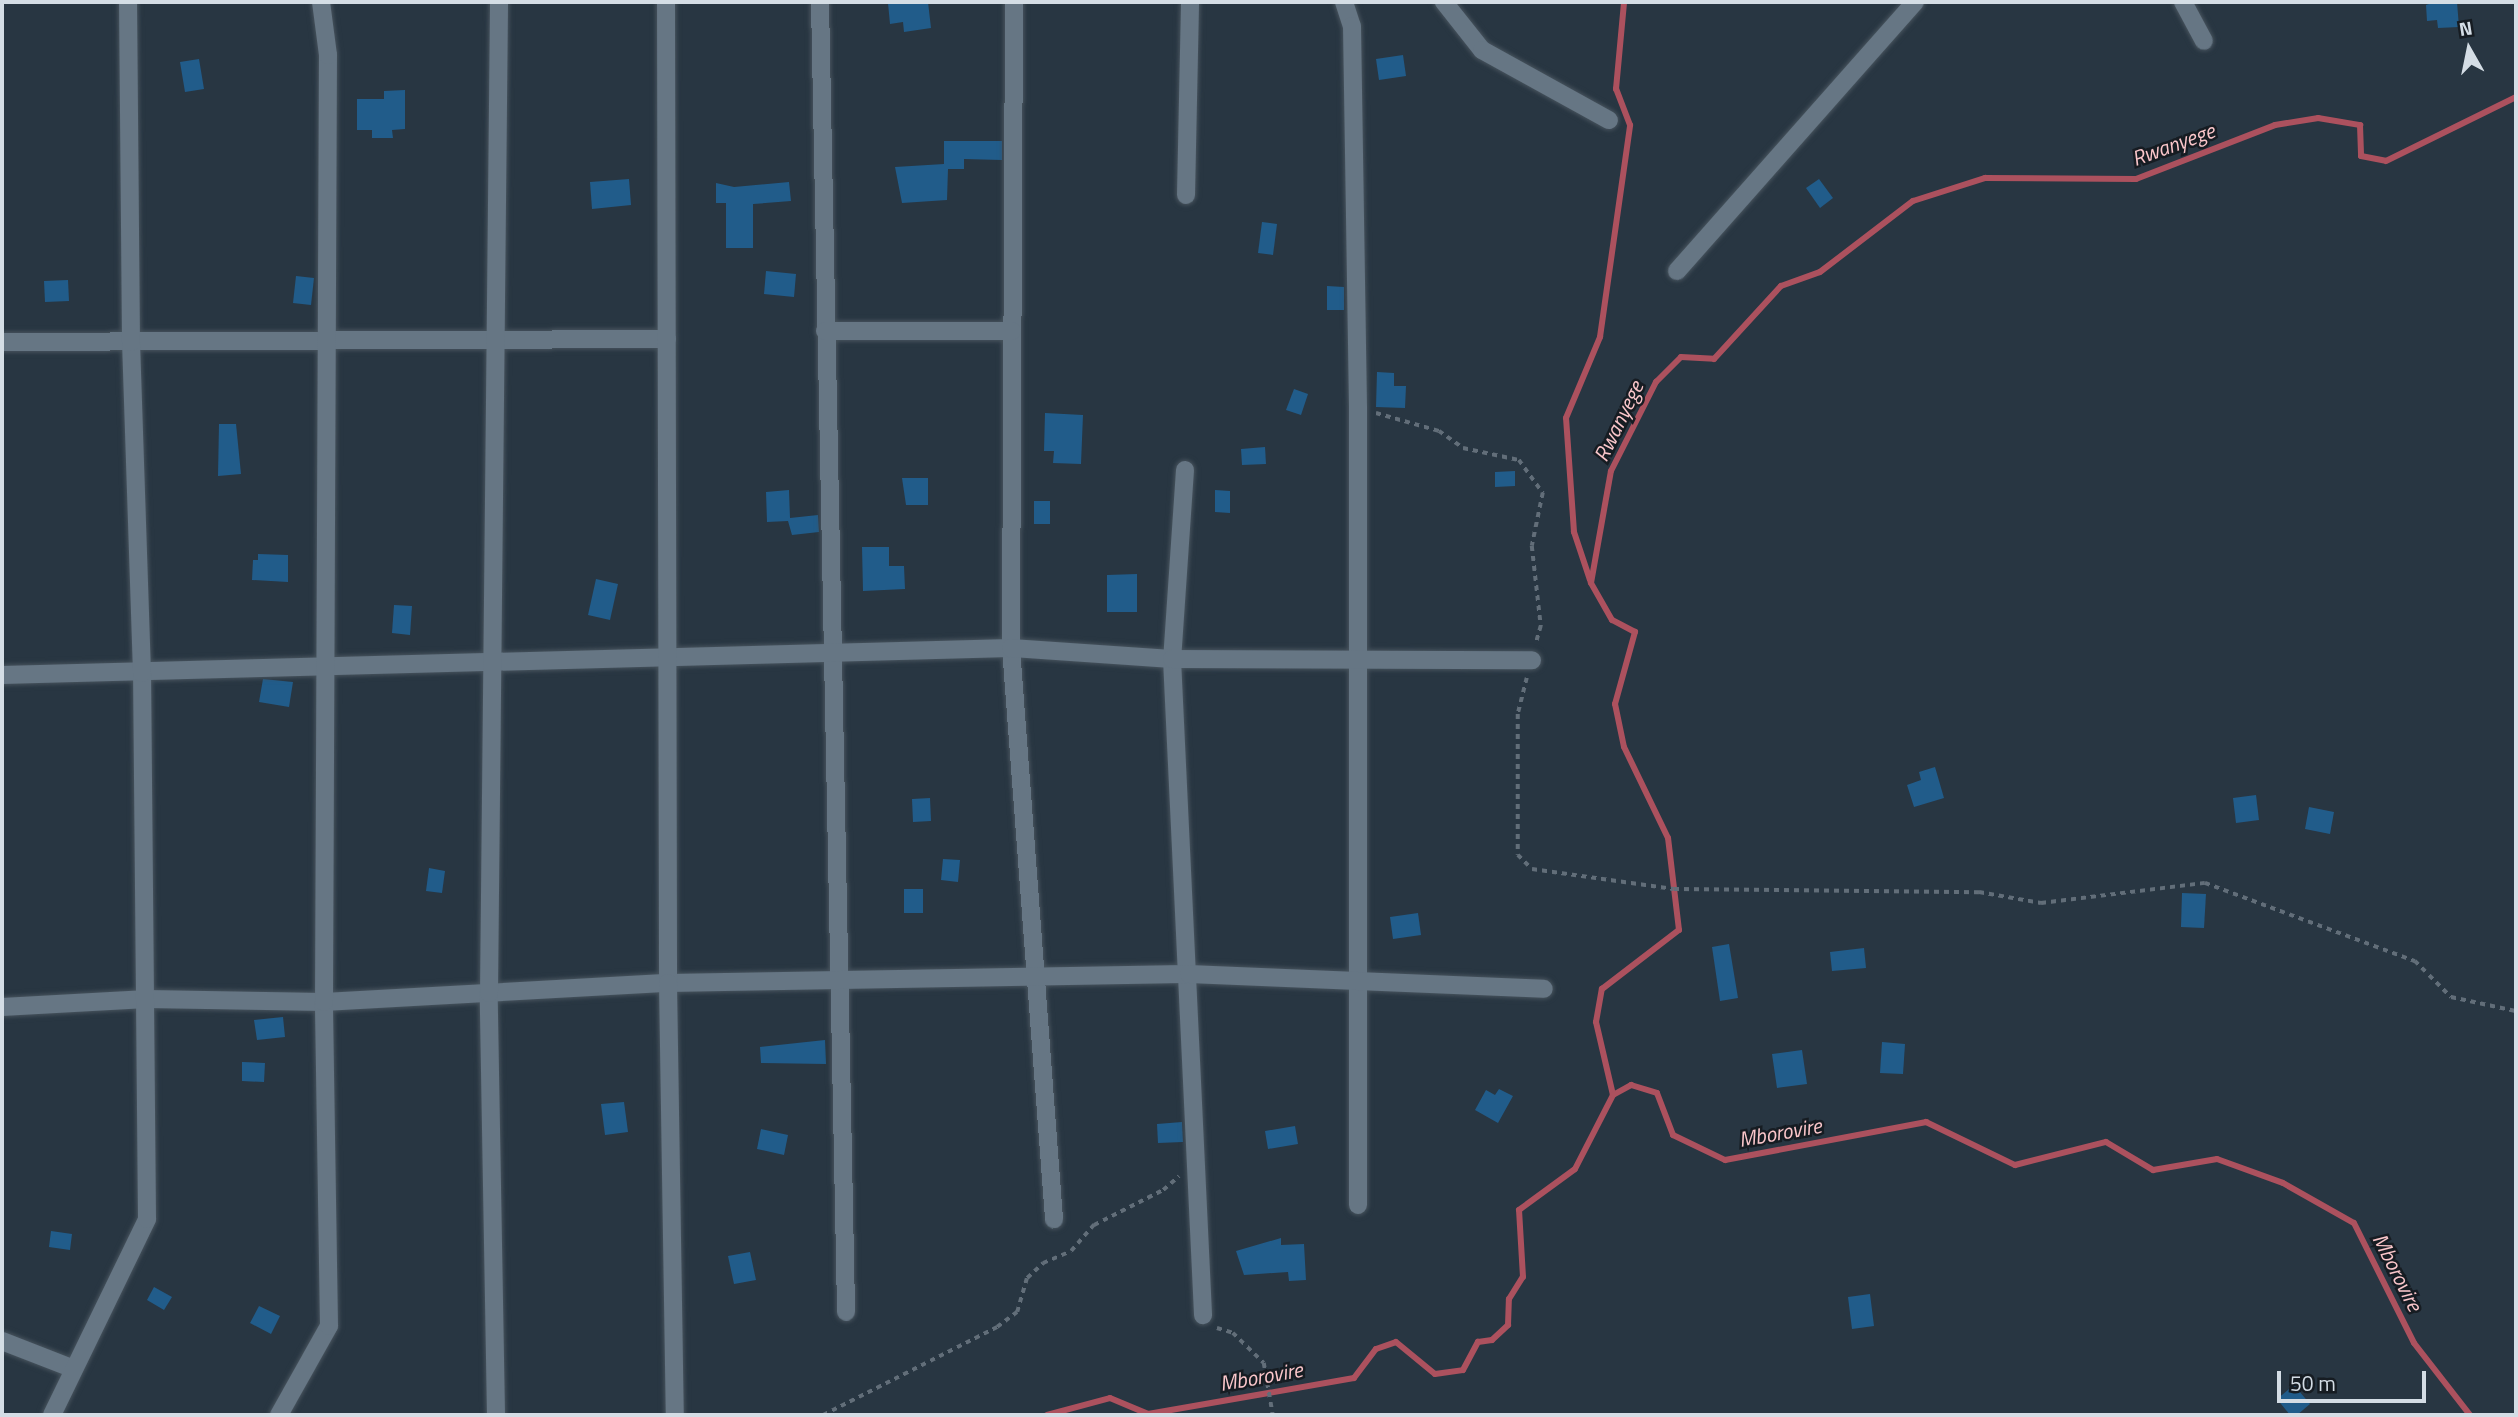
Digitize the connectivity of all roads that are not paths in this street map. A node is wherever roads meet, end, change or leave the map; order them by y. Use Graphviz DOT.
graph roads {
  1 [pos="128,2"];
  2 [pos="321,2"];
  3 [pos="499,2"];
  4 [pos="666,2"];
  5 [pos="820,2"];
  6 [pos="1014,2"];
  7 [pos="1190,2"];
  8 [pos="1345,2"];
  9 [pos="1444,2"];
  10 [pos="1915,2"];
  11 [pos="2183,2"];
  12 [pos="2204,41"];
  13 [pos="1609,120"];
  14 [pos="1186,195"];
  15 [pos="1677,271"];
  16 [pos="825,331"];
  17 [pos="1012,331"];
  18 [pos="667,339"];
  19 [pos="492,340"];
  20 [pos="328,341"];
  21 [pos="2,342"];
  22 [pos="131,342"];
  23 [pos="1185,470"];
  24 [pos="1011,648"];
  25 [pos="830,652"];
  26 [pos="670,659"];
  27 [pos="1172,659"];
  28 [pos="1532,660"];
  29 [pos="1359,661"];
  30 [pos="326,664"];
  31 [pos="492,665"];
  32 [pos="142,673"];
  33 [pos="2,675"];
  34 [pos="1189,974"];
  35 [pos="1032,976"];
  36 [pos="836,980"];
  37 [pos="1360,980"];
  38 [pos="668,983"];
  39 [pos="1544,989"];
  40 [pos="489,993"];
  41 [pos="147,999"];
  42 [pos="324,1002"];
  43 [pos="2,1007"];
  44 [pos="1358,1205"];
  45 [pos="1054,1219"];
  46 [pos="845,1312"];
  47 [pos="1203,1315"];
  48 [pos="2,1341"];
  49 [pos="74,1369"];
  50 [pos="52,1415"];
  51 [pos="279,1415"];
  52 [pos="496,1415"];
  53 [pos="675,1415"];
  1 -- 22 [label="street"];
  2 -- 20 [label="street"];
  3 -- 19 [label="street"];
  4 -- 18 [label="street"];
  5 -- 16 [label="street"];
  6 -- 17 [label="street"];
  7 -- 14 [label="street"];
  8 -- 29 [label="street"];
  9 -- 13 [label="street"];
  10 -- 15 [label="street"];
  11 -- 12 [label="street"];
  16 -- 17 [label="street"];
  16 -- 25 [label="street"];
  17 -- 24 [label="street"];
  18 -- 19 [label="street"];
  18 -- 26 [label="street"];
  19 -- 20 [label="street"];
  19 -- 31 [label="street"];
  20 -- 22 [label="street"];
  20 -- 30 [label="street"];
  21 -- 22 [label="street"];
  22 -- 32 [label="street"];
  23 -- 27 [label="street"];
  24 -- 25 [label="street"];
  24 -- 27 [label="street"];
  24 -- 35 [label="street"];
  25 -- 26 [label="street"];
  25 -- 36 [label="street"];
  26 -- 31 [label="street"];
  26 -- 38 [label="street"];
  27 -- 29 [label="street"];
  27 -- 34 [label="street"];
  28 -- 29 [label="street"];
  29 -- 37 [label="street"];
  30 -- 31 [label="street"];
  30 -- 32 [label="street"];
  30 -- 42 [label="street"];
  31 -- 40 [label="street"];
  32 -- 33 [label="street"];
  32 -- 41 [label="street"];
  34 -- 35 [label="street"];
  34 -- 37 [label="street"];
  34 -- 47 [label="street"];
  35 -- 36 [label="street"];
  35 -- 45 [label="street"];
  36 -- 38 [label="street"];
  36 -- 46 [label="street"];
  37 -- 39 [label="street"];
  37 -- 44 [label="street"];
  38 -- 40 [label="street"];
  38 -- 53 [label="street"];
  40 -- 42 [label="street"];
  40 -- 52 [label="street"];
  41 -- 42 [label="street"];
  41 -- 43 [label="street"];
  41 -- 49 [label="street"];
  42 -- 51 [label="street"];
  48 -- 49 [label="street"];
  49 -- 50 [label="street"];
}
